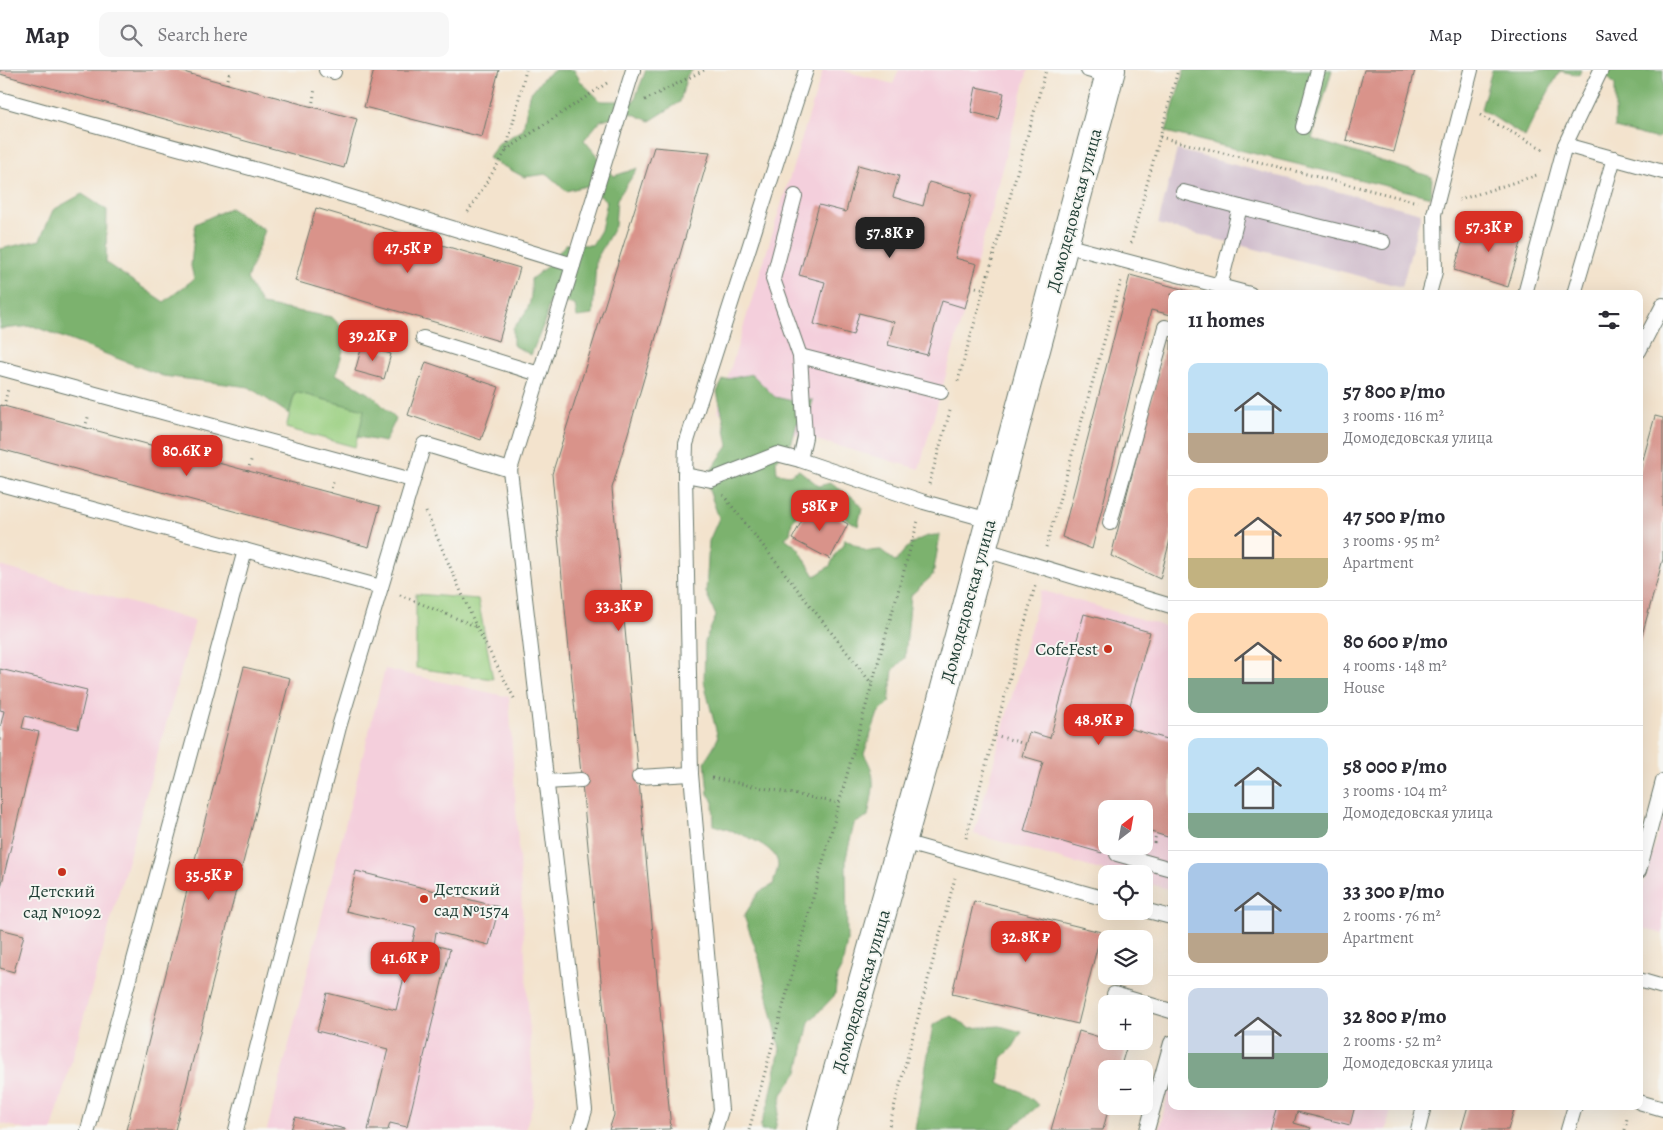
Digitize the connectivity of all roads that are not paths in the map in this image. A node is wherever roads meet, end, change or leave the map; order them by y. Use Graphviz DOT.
graph roads {
  1 [pos="326,70"];
  2 [pos="334,70"];
  3 [pos="632,70"];
  4 [pos="806,70"];
  5 [pos="1318,70"];
  6 [pos="1471,70"];
  7 [pos="1601,70"];
  8 [pos="1102,72"];
  9 [pos="0,99"];
  10 [pos="1303,127"];
  11 [pos="1565,145"];
  12 [pos="1614,158"];
  13 [pos="1663,172"];
  14 [pos="1183,192"];
  15 [pos="795,196"];
  16 [pos="1240,208"];
  17 [pos="1383,242"];
  18 [pos="1065,245"];
  19 [pos="573,265"];
  20 [pos="1220,286"];
  21 [pos="1235,290"];
  22 [pos="1430,290"];
  23 [pos="1526,290"];
  24 [pos="1575,290"];
  25 [pos="1663,306"];
  26 [pos="1168,328"];
  27 [pos="423,338"];
  28 [pos="1643,344"];
  29 [pos="800,356"];
  30 [pos="0,368"];
  31 [pos="539,374"];
  32 [pos="941,392"];
  33 [pos="800,460"];
  34 [pos="510,470"];
  35 [pos="685,475"];
  36 [pos="412,480"];
  37 [pos="0,484"];
  38 [pos="990,520"];
  39 [pos="1110,523"];
  40 [pos="982,549"];
  41 [pos="245,550"];
  42 [pos="381,587"];
  43 [pos="1168,605"];
  44 [pos="691,774"];
  45 [pos="639,777"];
  46 [pos="581,780"];
  47 [pos="546,782"];
  48 [pos="1663,782"];
  49 [pos="903,842"];
  50 [pos="1121,855"];
  51 [pos="1643,856"];
  52 [pos="1168,868"];
  53 [pos="1098,897"];
  54 [pos="1153,913"];
  55 [pos="1168,917"];
  56 [pos="1643,981"];
  57 [pos="1663,987"];
  58 [pos="1114,994"];
  59 [pos="1168,1010"];
  60 [pos="1168,1054"];
  61 [pos="1643,1103"];
  62 [pos="1663,1109"];
  63 [pos="1423,1110"];
  64 [pos="1574,1110"];
  65 [pos="88,1130"];
  66 [pos="236,1130"];
  67 [pos="579,1130"];
  68 [pos="715,1130"];
  69 [pos="821,1130"];
  70 [pos="1147,1130"];
  71 [pos="1418,1130"];
  72 [pos="1568,1130"];
  1 -- 2 [label="lane"];
  3 -- 19 [label="lane"];
  4 -- 35 [label="lane"];
  5 -- 10 [label="lane"];
  6 -- 22 [label="lane"];
  7 -- 11 [label="lane"];
  8 -- 18 [label="street, Домодедовская улица"];
  9 -- 19 [label="lane"];
  11 -- 12 [label="lane"];
  11 -- 23 [label="lane"];
  12 -- 13 [label="lane"];
  12 -- 24 [label="lane"];
  14 -- 16 [label="lane"];
  15 -- 29 [label="lane"];
  16 -- 17 [label="lane"];
  16 -- 20 [label="lane"];
  18 -- 20 [label="lane"];
  18 -- 38 [label="street, Домодедовская улица"];
  19 -- 31 [label="lane"];
  20 -- 21 [label="lane"];
  25 -- 28 [label="lane"];
  26 -- 39 [label="lane"];
  27 -- 31 [label="lane"];
  29 -- 32 [label="lane"];
  29 -- 33 [label="lane"];
  30 -- 36 [label="lane"];
  31 -- 34 [label="lane"];
  33 -- 35 [label="lane"];
  33 -- 38 [label="lane"];
  34 -- 36 [label="lane"];
  34 -- 47 [label="lane"];
  35 -- 44 [label="lane"];
  36 -- 42 [label="lane"];
  37 -- 41 [label="lane"];
  38 -- 40 [label="street, Домодедовская улица"];
  40 -- 43 [label="lane"];
  40 -- 49 [label="street, Домодедовская улица"];
  41 -- 42 [label="lane"];
  41 -- 65 [label="lane"];
  42 -- 66 [label="lane"];
  44 -- 45 [label="lane"];
  44 -- 68 [label="lane"];
  46 -- 47 [label="lane"];
  47 -- 67 [label="lane"];
  48 -- 51 [label="lane"];
  49 -- 53 [label="lane"];
  49 -- 69 [label="street, Домодедовская улица"];
  50 -- 52 [label="lane"];
  54 -- 55 [label="lane"];
  56 -- 57 [label="lane"];
  58 -- 59 [label="lane"];
  60 -- 70 [label="lane"];
  61 -- 62 [label="lane"];
  63 -- 71 [label="lane"];
  64 -- 72 [label="lane"];
}
